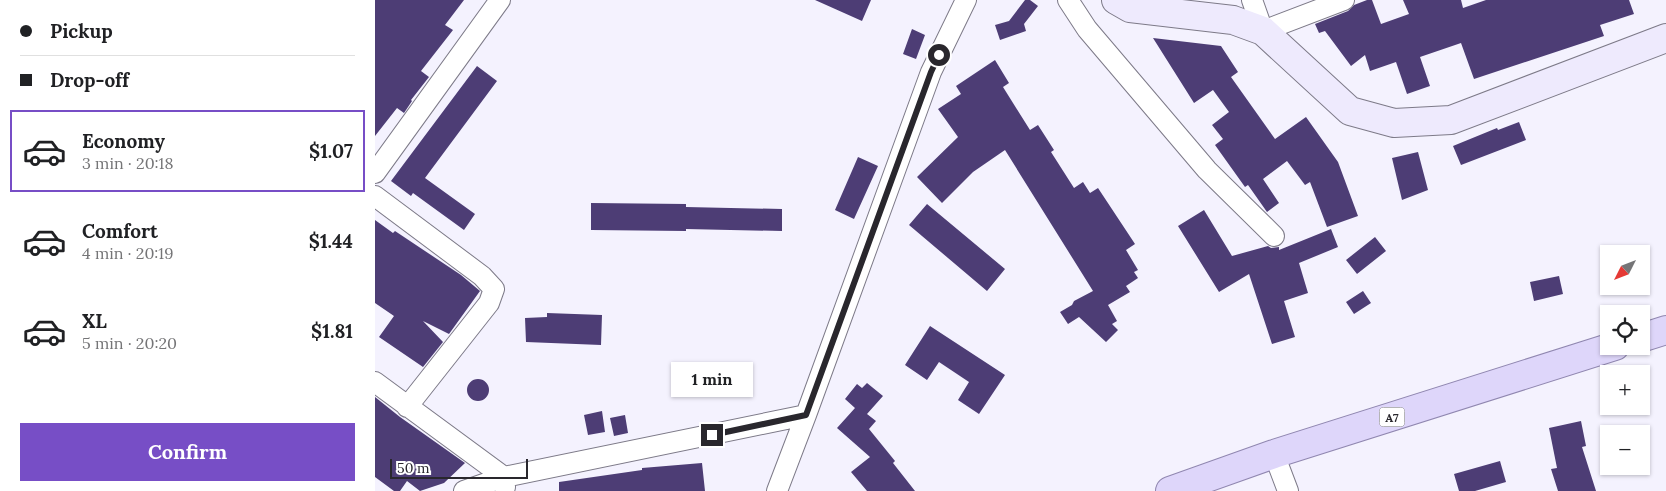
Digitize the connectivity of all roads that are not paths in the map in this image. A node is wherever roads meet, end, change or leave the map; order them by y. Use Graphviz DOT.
graph roads {
  1 [pos="500,0"];
  2 [pos="967,0"];
  3 [pos="1067,0"];
  4 [pos="1116,0"];
  5 [pos="1252,0"];
  6 [pos="1345,0"];
  7 [pos="1263,30"];
  8 [pos="1666,38"];
  9 [pos="375,173"];
  10 [pos="375,196"];
  11 [pos="1274,236"];
  12 [pos="1666,330"];
  13 [pos="1650,335"];
  14 [pos="1600,351"];
  15 [pos="375,382"];
  16 [pos="407,408"];
  17 [pos="806,415"];
  18 [pos="1275,454"];
  19 [pos="505,484"];
  20 [pos="464,491"];
  21 [pos="777,491"];
  22 [pos="1170,491"];
  23 [pos="1288,491"];
  1 -- 9 [label="street"];
  2 -- 17 [label="street"];
  3 -- 11 [label="street"];
  4 -- 7 [label="main road"];
  5 -- 7 [label="street"];
  6 -- 7 [label="street"];
  7 -- 8 [label="main road"];
  10 -- 16 [label="street"];
  12 -- 13 [label="main road"];
  14 -- 18 [label="main road, A7"];
  15 -- 16 [label="street"];
  16 -- 19 [label="street"];
  17 -- 19 [label="street"];
  17 -- 21 [label="street"];
  18 -- 22 [label="main road, A7"];
  18 -- 23 [label="street"];
  19 -- 20 [label="street"];
}
